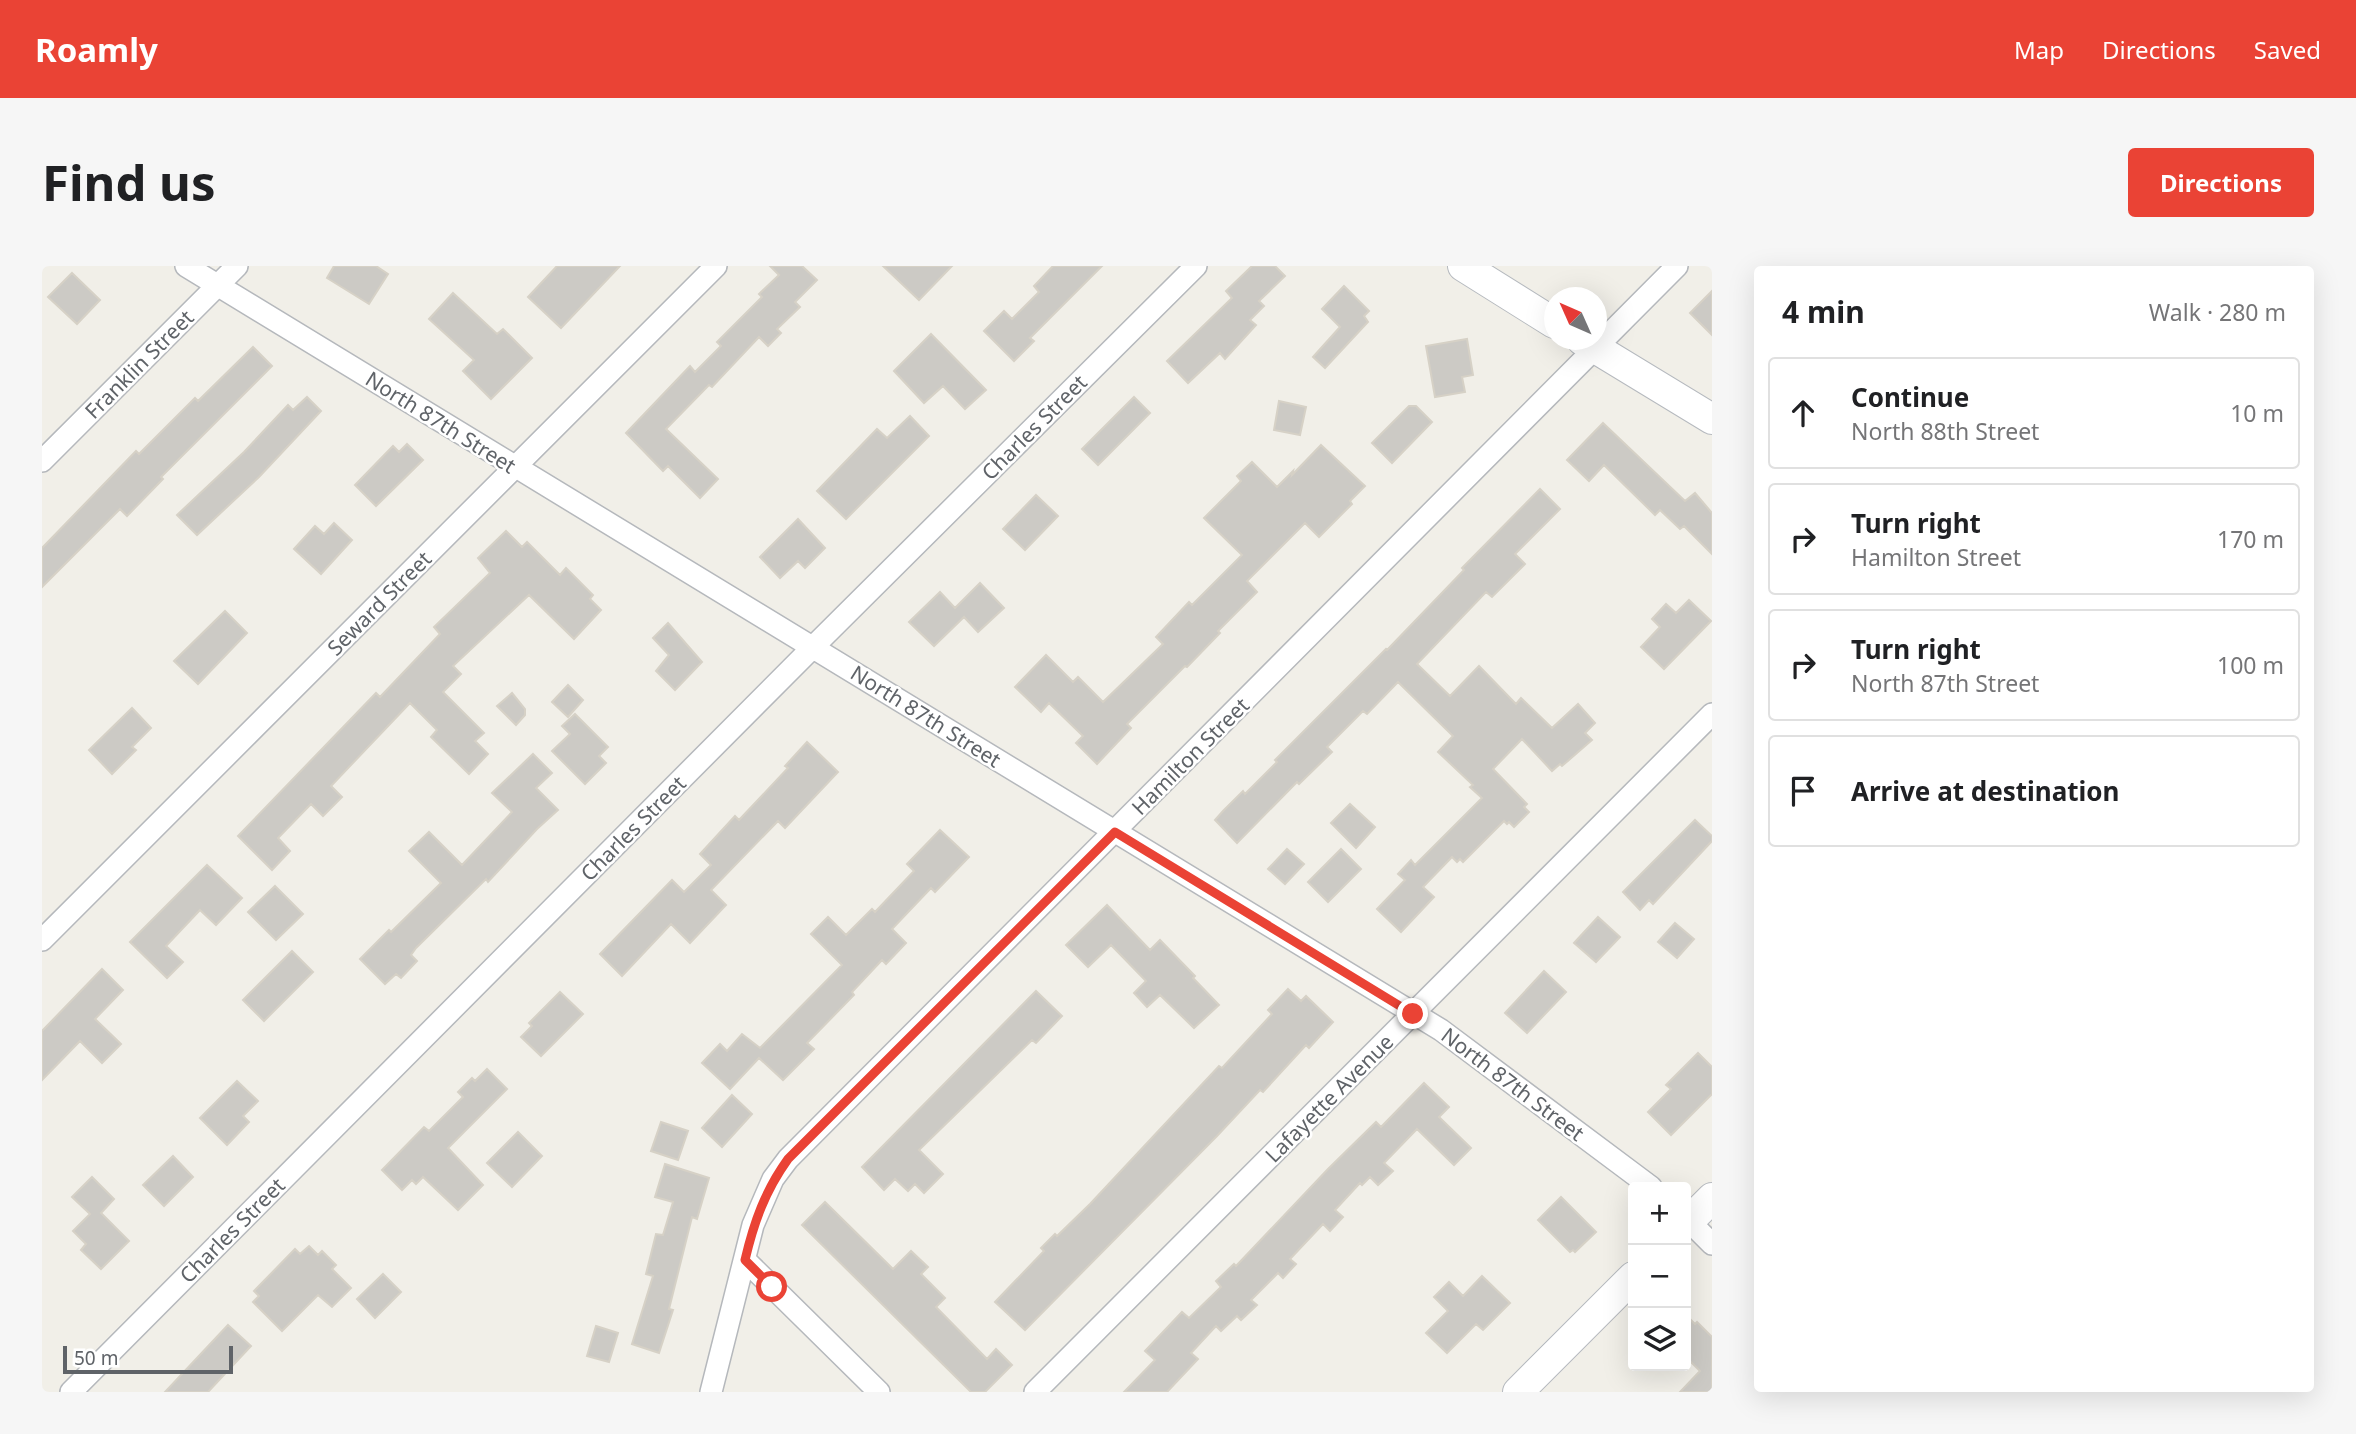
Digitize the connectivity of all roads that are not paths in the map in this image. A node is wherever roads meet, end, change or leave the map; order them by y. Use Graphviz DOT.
graph roads {
  1 [pos="186,266"];
  2 [pos="237,266"];
  3 [pos="716,266"];
  4 [pos="1196,266"];
  5 [pos="1463,266"];
  6 [pos="1677,266"];
  7 [pos="218,285"];
  8 [pos="1544,316"];
  9 [pos="1607,328"];
  10 [pos="1583,350"];
  11 [pos="1599,350"];
  12 [pos="1712,419"];
  13 [pos="42,461"];
  14 [pos="515,467"];
  15 [pos="813,647"];
  16 [pos="1712,715"];
  17 [pos="1115,832"];
  18 [pos="42,940"];
  19 [pos="1413,1014"];
  20 [pos="1644,1182"];
  21 [pos="1712,1198"];
  22 [pos="1691,1217"];
  23 [pos="1691,1225"];
  24 [pos="1712,1244"];
  25 [pos="745,1260"];
  26 [pos="1628,1282"];
  27 [pos="71,1392"];
  28 [pos="711,1392"];
  29 [pos="879,1392"];
  30 [pos="1035,1392"];
  31 [pos="1518,1392"];
  1 -- 7 [label="street, North 87th Street"];
  2 -- 7 [label="street, Franklin Street"];
  3 -- 14 [label="street, Seward Street"];
  4 -- 15 [label="street, Charles Street"];
  5 -- 8 [label="street"];
  6 -- 9 [label="street, Hamilton Street"];
  7 -- 13 [label="street, Franklin Street"];
  7 -- 14 [label="street, North 87th Street"];
  10 -- 17 [label="street, Hamilton Street"];
  11 -- 12 [label="street"];
  14 -- 15 [label="street, North 87th Street"];
  14 -- 18 [label="street, Seward Street"];
  15 -- 17 [label="street, North 87th Street"];
  15 -- 27 [label="street, Charles Street"];
  16 -- 19 [label="street, Lafayette Avenue"];
  17 -- 19 [label="street, North 87th Street"];
  17 -- 25 [label="street, Hamilton Street"];
  19 -- 20 [label="street, North 87th Street"];
  19 -- 30 [label="street, Lafayette Avenue"];
  21 -- 22 [label="street"];
  23 -- 24 [label="street"];
  25 -- 28 [label="street, Hamilton Street"];
  25 -- 29 [label="street"];
  26 -- 31 [label="street"];
}
